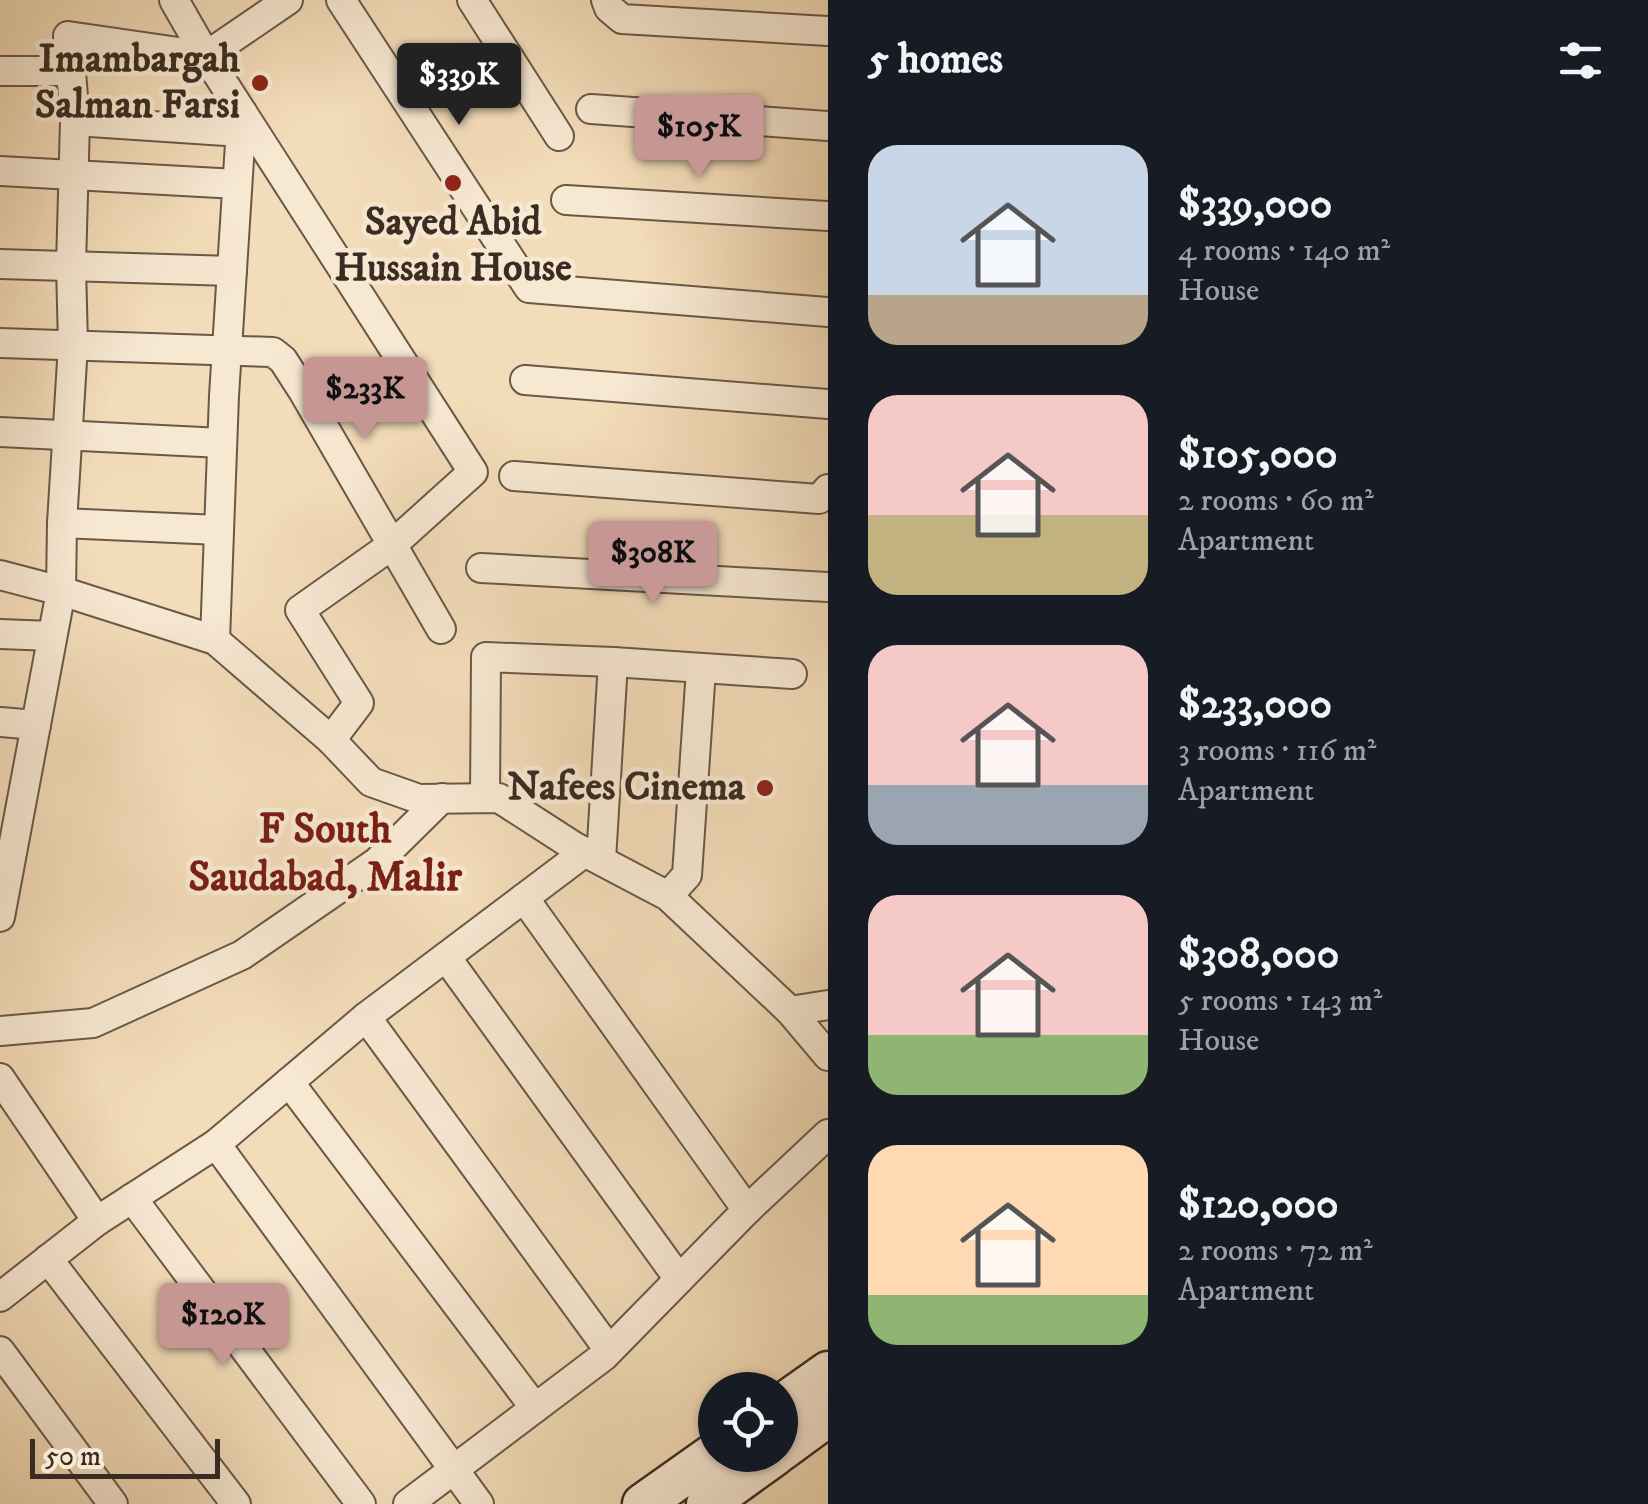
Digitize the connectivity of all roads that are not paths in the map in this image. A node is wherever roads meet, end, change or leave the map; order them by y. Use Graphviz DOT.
graph roads {
  1 [pos="174,0"];
  2 [pos="288,0"];
  3 [pos="340,0"];
  4 [pos="472,0"];
  5 [pos="606,0"];
  6 [pos="828,31"];
  7 [pos="206,56"];
  8 [pos="0,70"];
  9 [pos="71,71"];
  10 [pos="591,109"];
  11 [pos="75,121"];
  12 [pos="241,122"];
  13 [pos="828,126"];
  14 [pos="559,136"];
  15 [pos="0,171"];
  16 [pos="74,174"];
  17 [pos="238,184"];
  18 [pos="566,200"];
  19 [pos="828,216"];
  20 [pos="0,264"];
  21 [pos="71,266"];
  22 [pos="232,271"];
  23 [pos="828,312"];
  24 [pos="0,344"];
  25 [pos="73,345"];
  26 [pos="227,350"];
  27 [pos="525,380"];
  28 [pos="828,404"];
  29 [pos="0,432"];
  30 [pos="66,434"];
  31 [pos="222,442"];
  32 [pos="514,476"];
  33 [pos="828,489"];
  34 [pos="62,522"];
  35 [pos="219,530"];
  36 [pos="392,545"];
  37 [pos="481,568"];
  38 [pos="0,575"];
  39 [pos="828,588"];
  40 [pos="60,591"];
  41 [pos="441,629"];
  42 [pos="0,634"];
  43 [pos="52,636"];
  44 [pos="215,640"];
  45 [pos="614,662"];
  46 [pos="701,669"];
  47 [pos="792,674"];
  48 [pos="0,722"];
  49 [pos="36,724"];
  50 [pos="332,740"];
  51 [pos="442,798"];
  52 [pos="484,798"];
  53 [pos="10,814"];
  54 [pos="593,856"];
  55 [pos="668,896"];
  56 [pos="524,898"];
  57 [pos="0,918"];
  58 [pos="446,957"];
  59 [pos="828,1005"];
  60 [pos="790,1011"];
  61 [pos="366,1017"];
  62 [pos="0,1030"];
  63 [pos="828,1056"];
  64 [pos="0,1078"];
  65 [pos="289,1082"];
  66 [pos="828,1134"];
  67 [pos="216,1144"];
  68 [pos="132,1198"];
  69 [pos="748,1210"];
  70 [pos="97,1220"];
  71 [pos="48,1259"];
  72 [pos="680,1279"];
  73 [pos="0,1297"];
  74 [pos="610,1350"];
  75 [pos="0,1351"];
  76 [pos="828,1372"];
  77 [pos="798,1393"];
  78 [pos="535,1408"];
  79 [pos="828,1416"];
  80 [pos="798,1438"];
  81 [pos="698,1465"];
  82 [pos="452,1470"];
  83 [pos="751,1472"];
  84 [pos="112,1504"];
  85 [pos="236,1504"];
  86 [pos="361,1504"];
  87 [pos="408,1504"];
  88 [pos="479,1504"];
  89 [pos="643,1504"];
  90 [pos="706,1504"];
  1 -- 7 [label="street"];
  2 -- 7 [label="street"];
  3 -- 23 [label="street"];
  4 -- 14 [label="street"];
  5 -- 6 [label="street"];
  7 -- 9 [label="street"];
  7 -- 12 [label="street"];
  8 -- 9 [label="street"];
  9 -- 11 [label="street"];
  10 -- 13 [label="street"];
  11 -- 12 [label="street"];
  11 -- 16 [label="street"];
  12 -- 17 [label="street"];
  12 -- 36 [label="street"];
  15 -- 16 [label="street"];
  16 -- 17 [label="street"];
  16 -- 21 [label="street"];
  17 -- 22 [label="street"];
  18 -- 19 [label="street"];
  20 -- 21 [label="street"];
  21 -- 22 [label="street"];
  21 -- 25 [label="street"];
  22 -- 26 [label="street"];
  24 -- 25 [label="street"];
  25 -- 26 [label="street"];
  25 -- 30 [label="street"];
  26 -- 31 [label="street"];
  26 -- 36 [label="street"];
  27 -- 28 [label="street"];
  29 -- 30 [label="street"];
  30 -- 31 [label="street"];
  30 -- 34 [label="street"];
  31 -- 35 [label="street"];
  32 -- 33 [label="street"];
  34 -- 35 [label="street"];
  34 -- 40 [label="street"];
  35 -- 44 [label="street"];
  36 -- 41 [label="street"];
  36 -- 50 [label="street"];
  37 -- 39 [label="street"];
  38 -- 40 [label="street"];
  40 -- 43 [label="street"];
  40 -- 44 [label="street"];
  42 -- 43 [label="street"];
  43 -- 49 [label="street"];
  44 -- 50 [label="street"];
  45 -- 46 [label="street"];
  45 -- 52 [label="street"];
  45 -- 54 [label="street"];
  46 -- 47 [label="street"];
  46 -- 55 [label="street"];
  48 -- 49 [label="street"];
  49 -- 53 [label="street"];
  50 -- 51 [label="street"];
  51 -- 52 [label="street"];
  51 -- 62 [label="street"];
  52 -- 54 [label="street"];
  53 -- 57 [label="street"];
  54 -- 55 [label="street"];
  54 -- 56 [label="street"];
  55 -- 60 [label="street"];
  56 -- 58 [label="street"];
  56 -- 69 [label="street"];
  58 -- 61 [label="street"];
  58 -- 72 [label="street"];
  59 -- 60 [label="street"];
  60 -- 63 [label="street"];
  61 -- 65 [label="street"];
  61 -- 74 [label="street"];
  64 -- 70 [label="street"];
  65 -- 67 [label="street"];
  65 -- 78 [label="street"];
  66 -- 69 [label="street"];
  67 -- 68 [label="street"];
  67 -- 82 [label="street"];
  68 -- 70 [label="street"];
  68 -- 86 [label="street"];
  69 -- 72 [label="street"];
  70 -- 71 [label="street"];
  71 -- 73 [label="street"];
  71 -- 85 [label="street"];
  72 -- 74 [label="street"];
  74 -- 78 [label="street"];
  75 -- 84 [label="street"];
  76 -- 77 [label="main road"];
  78 -- 82 [label="street"];
  79 -- 80 [label="main road"];
  81 -- 89 [label="main road"];
  82 -- 87 [label="street"];
  82 -- 88 [label="street"];
  83 -- 90 [label="main road"];
}
